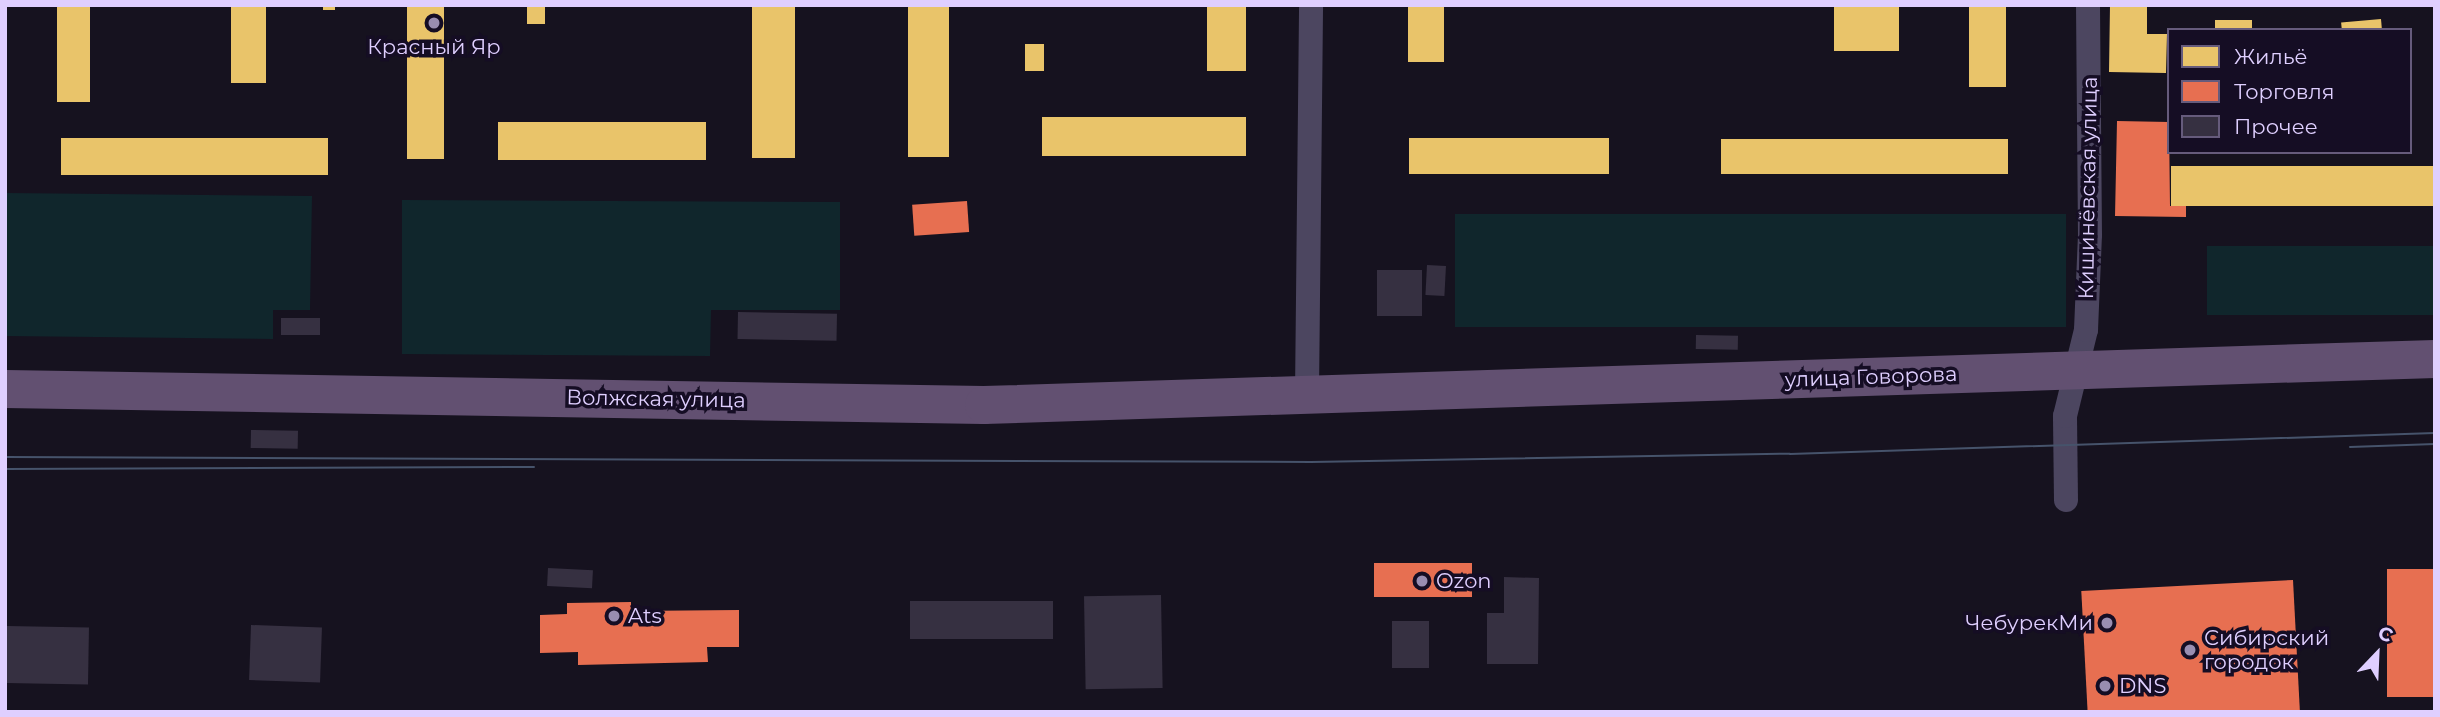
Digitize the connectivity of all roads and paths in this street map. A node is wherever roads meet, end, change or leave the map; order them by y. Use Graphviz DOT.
graph roads {
  1 [pos="1311,5"];
  2 [pos="2088,5"];
  3 [pos="2435,359"];
  4 [pos="2076,369"];
  5 [pos="5,389"];
  6 [pos="1307,393"];
  7 [pos="2066,500"];
  1 -- 6 [label="street"];
  2 -- 4 [label="street, Кишинёвская улица"];
  3 -- 4 [label="main road, улица Говорова"];
  4 -- 6 [label="main road, улица Говорова"];
  4 -- 7 [label="street, Кишинёвская улица"];
  5 -- 6 [label="main road, Волжская улица"];
}
